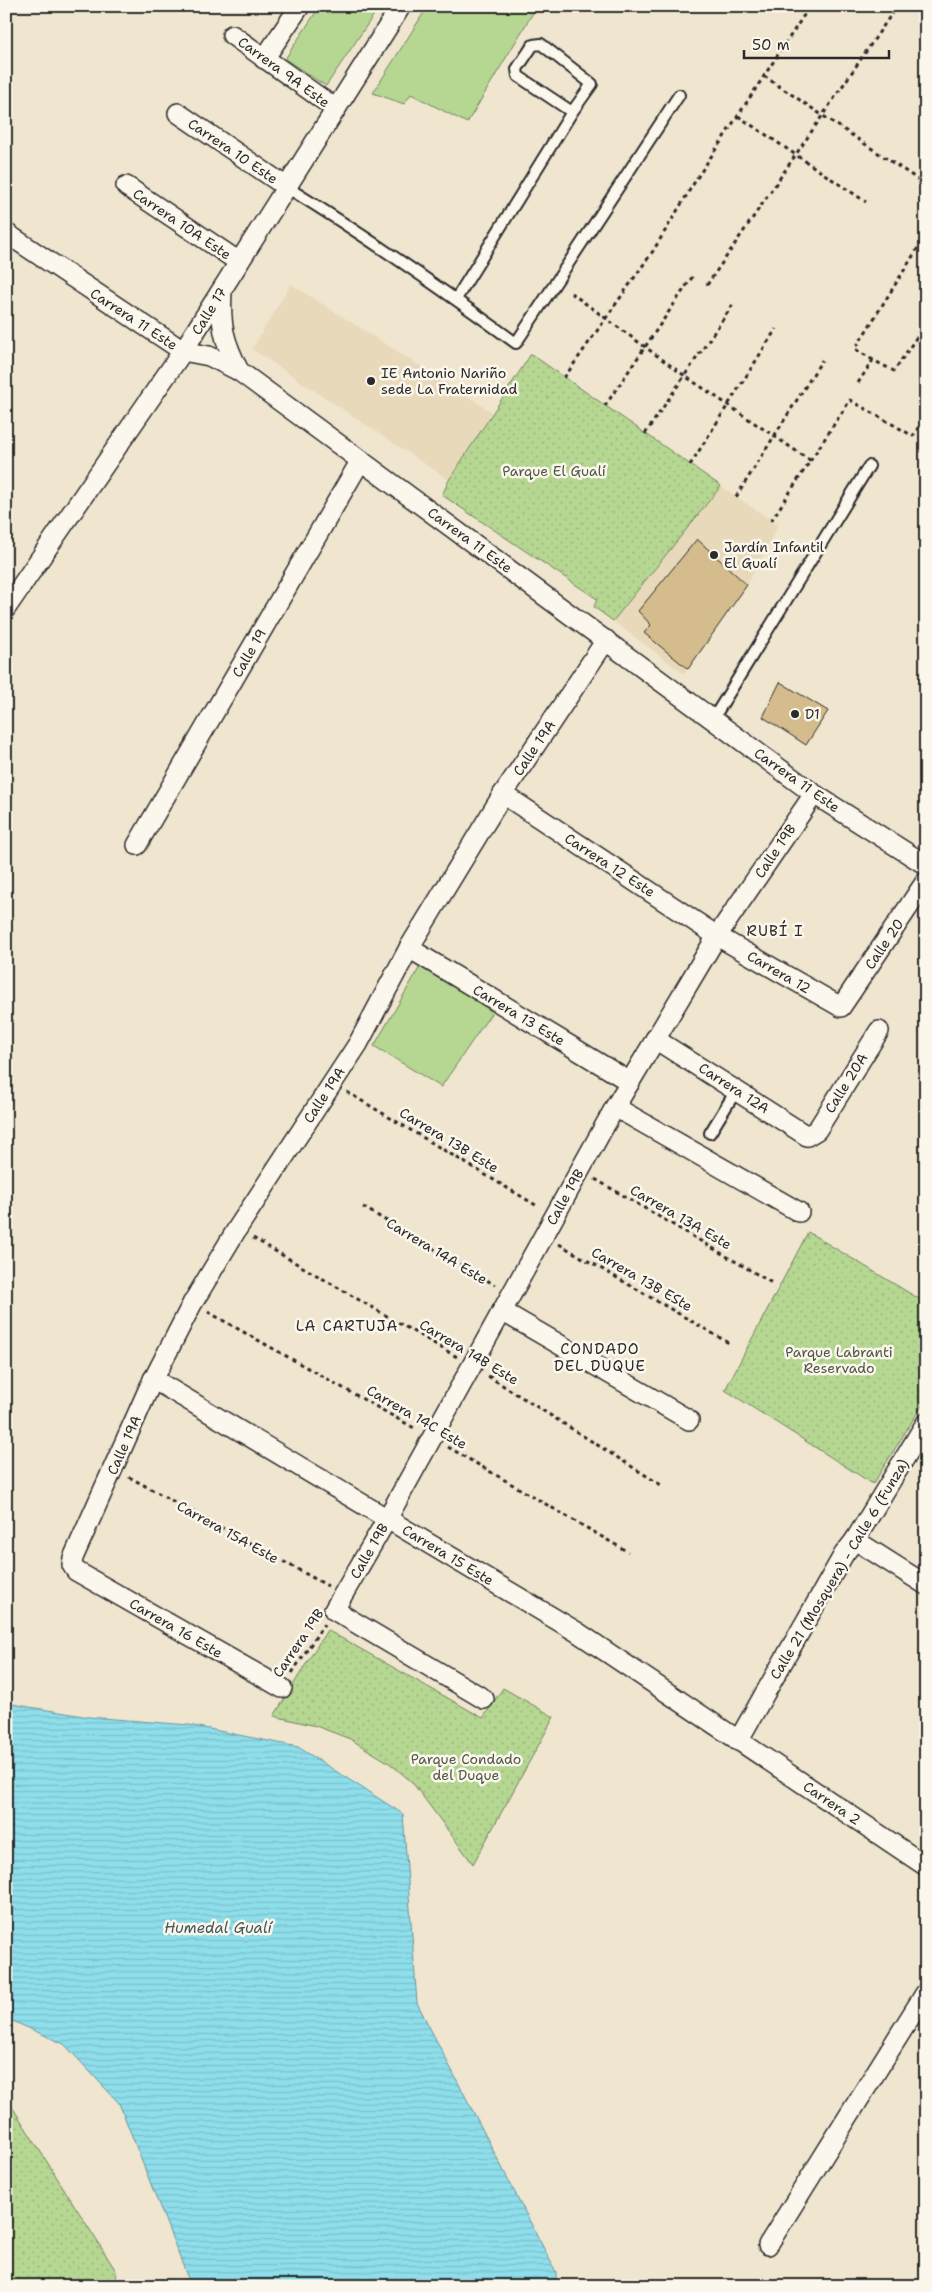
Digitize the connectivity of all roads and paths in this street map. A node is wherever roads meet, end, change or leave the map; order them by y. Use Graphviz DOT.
graph roads {
  1 [pos="300,6"];
  2 [pos="810,6"];
  3 [pos="897,6"];
  4 [pos="398,7"];
  5 [pos="232,35"];
  6 [pos="264,59"];
  7 [pos="764,76"];
  8 [pos="679,95"];
  9 [pos="336,110"];
  10 [pos="572,112"];
  11 [pos="178,113"];
  12 [pos="823,114"];
  13 [pos="738,116"];
  14 [pos="796,154"];
  15 [pos="926,185"];
  16 [pos="126,186"];
  17 [pos="288,188"];
  18 [pos="866,202"];
  19 [pos="6,233"];
  20 [pos="926,235"];
  21 [pos="239,262"];
  22 [pos="693,276"];
  23 [pos="707,285"];
  24 [pos="222,288"];
  25 [pos="571,293"];
  26 [pos="456,299"];
  27 [pos="734,303"];
  28 [pos="605,319"];
  29 [pos="926,323"];
  30 [pos="776,329"];
  31 [pos="644,347"];
  32 [pos="183,351"];
  33 [pos="822,360"];
  34 [pos="873,360"];
  35 [pos="239,371"];
  36 [pos="685,376"];
  37 [pos="564,378"];
  38 [pos="858,384"];
  39 [pos="729,404"];
  40 [pos="605,406"];
  41 [pos="926,415"];
  42 [pos="645,434"];
  43 [pos="775,435"];
  44 [pos="360,460"];
  45 [pos="811,461"];
  46 [pos="690,464"];
  47 [pos="869,466"];
  48 [pos="736,497"];
  49 [pos="771,521"];
  50 [pos="6,608"];
  51 [pos="606,640"];
  52 [pos="713,719"];
  53 [pos="503,794"];
  54 [pos="814,794"];
  55 [pos="137,845"];
  56 [pos="926,865"];
  57 [pos="926,882"];
  58 [pos="717,936"];
  59 [pos="409,948"];
  60 [pos="842,1007"];
  61 [pos="879,1031"];
  62 [pos="655,1039"];
  63 [pos="630,1082"];
  64 [pos="332,1083"];
  65 [pos="737,1089"];
  66 [pos="615,1107"];
  67 [pos="710,1133"];
  68 [pos="812,1134"];
  69 [pos="580,1170"];
  70 [pos="363,1207"];
  71 [pos="799,1212"];
  72 [pos="554,1216"];
  73 [pos="237,1229"];
  74 [pos="544,1235"];
  75 [pos="772,1283"];
  76 [pos="511,1294"];
  77 [pos="192,1304"];
  78 [pos="502,1311"];
  79 [pos="729,1343"];
  80 [pos="471,1366"];
  81 [pos="153,1379"];
  82 [pos="689,1420"];
  83 [pos="926,1423"];
  84 [pos="431,1437"];
  85 [pos="114,1468"];
  86 [pos="661,1485"];
  87 [pos="387,1519"];
  88 [pos="845,1548"];
  89 [pos="628,1552"];
  90 [pos="72,1565"];
  91 [pos="926,1585"];
  92 [pos="338,1602"];
  93 [pos="282,1688"];
  94 [pos="484,1699"];
  95 [pos="738,1741"];
  96 [pos="926,1866"];
  97 [pos="926,1992"];
  98 [pos="768,2245"];
  1 -- 6 [label="street"];
  2 -- 7 [label="path"];
  3 -- 12 [label="path"];
  4 -- 9 [label="street, Calle 17"];
  5 -- 6 [label="street, Carrera 9A Este"];
  6 -- 9 [label="street, Carrera 9A Este"];
  7 -- 12 [label="path"];
  7 -- 13 [label="path"];
  8 -- 26 [label="lane"];
  9 -- 17 [label="street, Calle 17"];
  10 -- 10 [label="lane"];
  10 -- 26 [label="lane"];
  11 -- 17 [label="street, Carrera 10 Este"];
  12 -- 14 [label="path"];
  12 -- 15 [label="path"];
  13 -- 14 [label="path"];
  13 -- 28 [label="path"];
  14 -- 18 [label="path"];
  14 -- 23 [label="path"];
  16 -- 21 [label="street, Carrera 10A Este"];
  17 -- 21 [label="street, Calle 17"];
  17 -- 26 [label="lane"];
  19 -- 32 [label="street, Carrera 11 Este"];
  20 -- 34 [label="path"];
  21 -- 24 [label="street, Calle 17"];
  22 -- 31 [label="path"];
  24 -- 32 [label="street, Calle 17"];
  24 -- 35 [label="street"];
  25 -- 28 [label="path"];
  27 -- 36 [label="path"];
  28 -- 31 [label="path"];
  28 -- 37 [label="path"];
  29 -- 34 [label="path"];
  30 -- 39 [label="path"];
  31 -- 36 [label="path"];
  31 -- 40 [label="path"];
  32 -- 35 [label="street, Carrera 11 Este"];
  32 -- 50 [label="street, Calle 17"];
  33 -- 43 [label="path"];
  34 -- 38 [label="path"];
  35 -- 44 [label="street, Carrera 11 Este"];
  36 -- 39 [label="path"];
  36 -- 42 [label="path"];
  39 -- 43 [label="path"];
  39 -- 46 [label="path"];
  41 -- 45 [label="path"];
  43 -- 45 [label="path"];
  43 -- 48 [label="path"];
  44 -- 51 [label="street, Carrera 11 Este"];
  44 -- 55 [label="street, Calle 19"];
  45 -- 49 [label="path"];
  47 -- 52 [label="lane"];
  51 -- 52 [label="street, Carrera 11 Este"];
  51 -- 53 [label="street, Calle 19A"];
  52 -- 54 [label="street, Carrera 11 Este"];
  53 -- 58 [label="street, Carrera 12 Este"];
  53 -- 59 [label="street, Calle 19A"];
  54 -- 56 [label="street, Carrera 11 Este"];
  54 -- 58 [label="street, Calle 19B"];
  57 -- 60 [label="street, Calle 20"];
  58 -- 60 [label="street, Carrera 12"];
  58 -- 62 [label="street, Calle 19B"];
  59 -- 63 [label="street, Carrera 13 Este"];
  59 -- 64 [label="street, Calle 19A"];
  61 -- 68 [label="street, Calle 20A"];
  62 -- 63 [label="street, Calle 19B"];
  62 -- 65 [label="street, Carrera 12A"];
  63 -- 66 [label="street, Calle 19B"];
  64 -- 72 [label="path, Carrera 13B Este"];
  64 -- 73 [label="street, Calle 19A"];
  65 -- 67 [label="lane"];
  65 -- 68 [label="street, Carrera 12A"];
  66 -- 69 [label="street, Calle 19B"];
  66 -- 71 [label="street"];
  69 -- 72 [label="street, Calle 19B"];
  69 -- 75 [label="path, Carrera 13A Este"];
  70 -- 76 [label="path, Carrera 14A Este"];
  72 -- 74 [label="street, Calle 19B"];
  73 -- 77 [label="street, Calle 19A"];
  73 -- 80 [label="path, Carrera 14B Este"];
  74 -- 76 [label="street, Calle 19B"];
  74 -- 79 [label="path, Carrera 13B ESte"];
  76 -- 78 [label="street, Calle 19B"];
  77 -- 81 [label="street, Calle 19A"];
  77 -- 84 [label="path, Carrera 14C Este"];
  78 -- 80 [label="street, Calle 19B"];
  78 -- 82 [label="street"];
  80 -- 84 [label="street, Calle 19B"];
  80 -- 86 [label="path, Carrera 14B Este"];
  81 -- 85 [label="street, Calle 19A"];
  81 -- 87 [label="street, Carrera 15 Este"];
  83 -- 88 [label="street, Calle 21 (Mosquera) - Calle 6 (Funza)"];
  84 -- 87 [label="street, Calle 19B"];
  84 -- 89 [label="path, Carrera 14C Este"];
  85 -- 90 [label="street, Calle 19A"];
  85 -- 92 [label="path, Carrera 15A Este"];
  87 -- 92 [label="street, Calle 19B"];
  87 -- 95 [label="street, Carrera 15 Este"];
  88 -- 91 [label="street"];
  88 -- 95 [label="street, Calle 21 (Mosquera) - Calle 6 (Funza)"];
  90 -- 93 [label="street, Carrera 16 Este"];
  92 -- 93 [label="path, Carrera 19B"];
  92 -- 94 [label="street"];
  95 -- 96 [label="street, Carrera 2"];
  97 -- 98 [label="street"];
}
